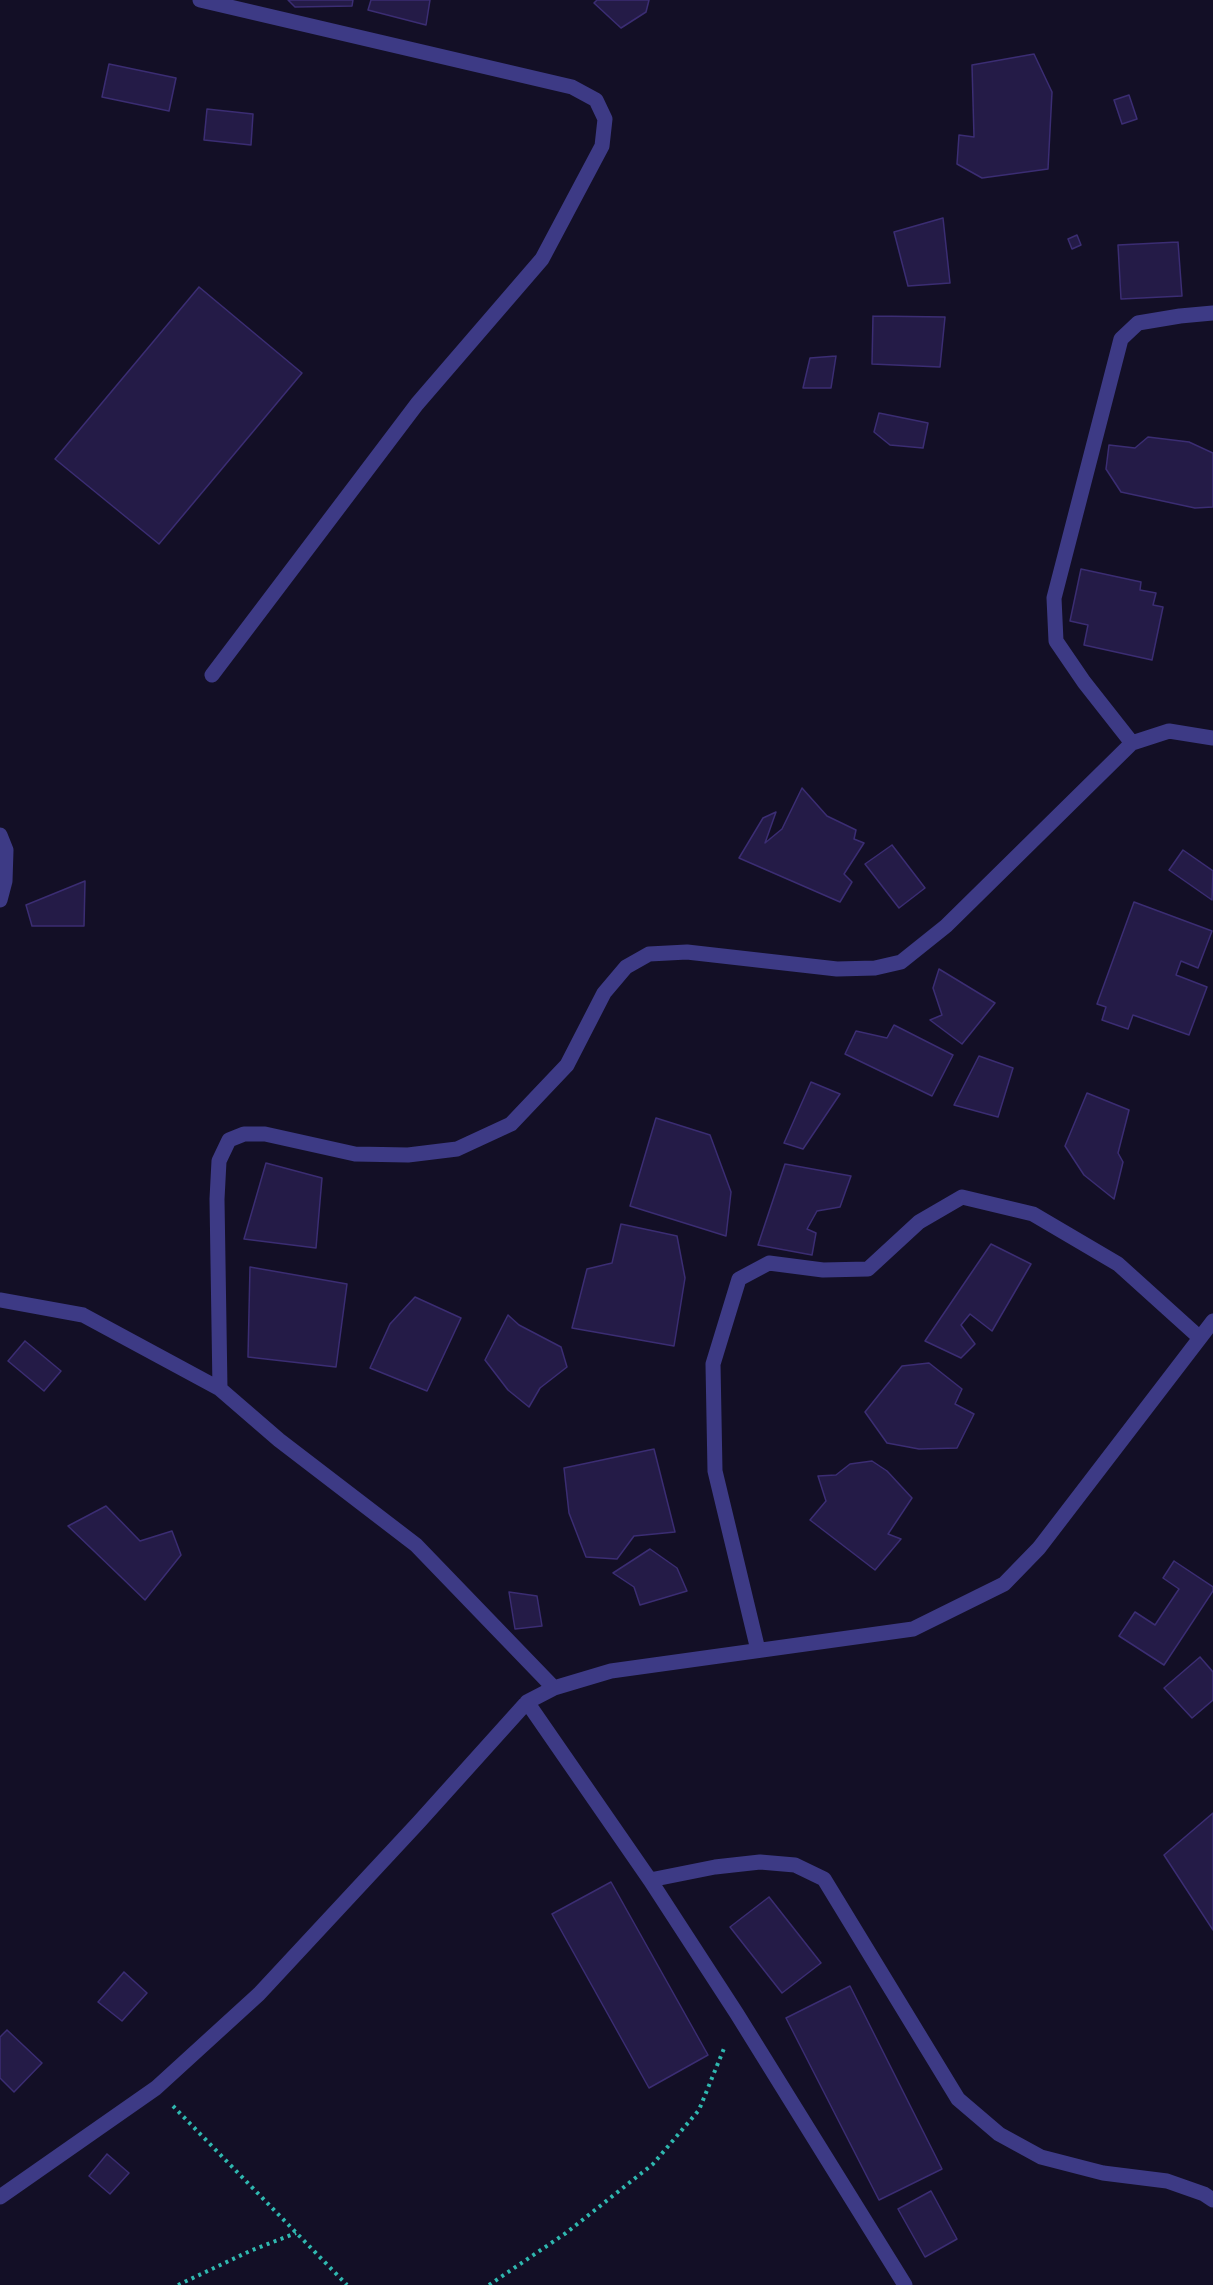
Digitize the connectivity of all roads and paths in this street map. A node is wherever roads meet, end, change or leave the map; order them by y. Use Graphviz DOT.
graph roads {
  1 [pos="200,0"];
  2 [pos="1213,313"];
  3 [pos="212,675"];
  4 [pos="1213,738"];
  5 [pos="1132,743"];
  6 [pos="0,835"];
  7 [pos="0,900"];
  8 [pos="0,1300"];
  9 [pos="1213,1322"];
  10 [pos="1200,1338"];
  11 [pos="220,1389"];
  12 [pos="758,1650"];
  13 [pos="554,1688"];
  14 [pos="527,1702"];
  15 [pos="650,1880"];
  16 [pos="738,2014"];
  17 [pos="156,2088"];
  18 [pos="0,2197"];
  19 [pos="1213,2200"];
  20 [pos="296,2233"];
  21 [pos="178,2285"];
  22 [pos="347,2285"];
  23 [pos="489,2285"];
  24 [pos="905,2285"];
  1 -- 3 [label="street"];
  2 -- 5 [label="street"];
  4 -- 5 [label="street"];
  5 -- 11 [label="street"];
  6 -- 7 [label="street"];
  8 -- 11 [label="street"];
  9 -- 10 [label="street"];
  10 -- 12 [label="street"];
  10 -- 12 [label="street"];
  11 -- 13 [label="street"];
  12 -- 13 [label="street"];
  13 -- 14 [label="street"];
  14 -- 15 [label="street"];
  14 -- 17 [label="street"];
  15 -- 16 [label="street"];
  15 -- 19 [label="street"];
  16 -- 23 [label="path"];
  16 -- 24 [label="street"];
  17 -- 18 [label="street"];
  17 -- 20 [label="path"];
  20 -- 21 [label="path"];
  20 -- 22 [label="path"];
}
